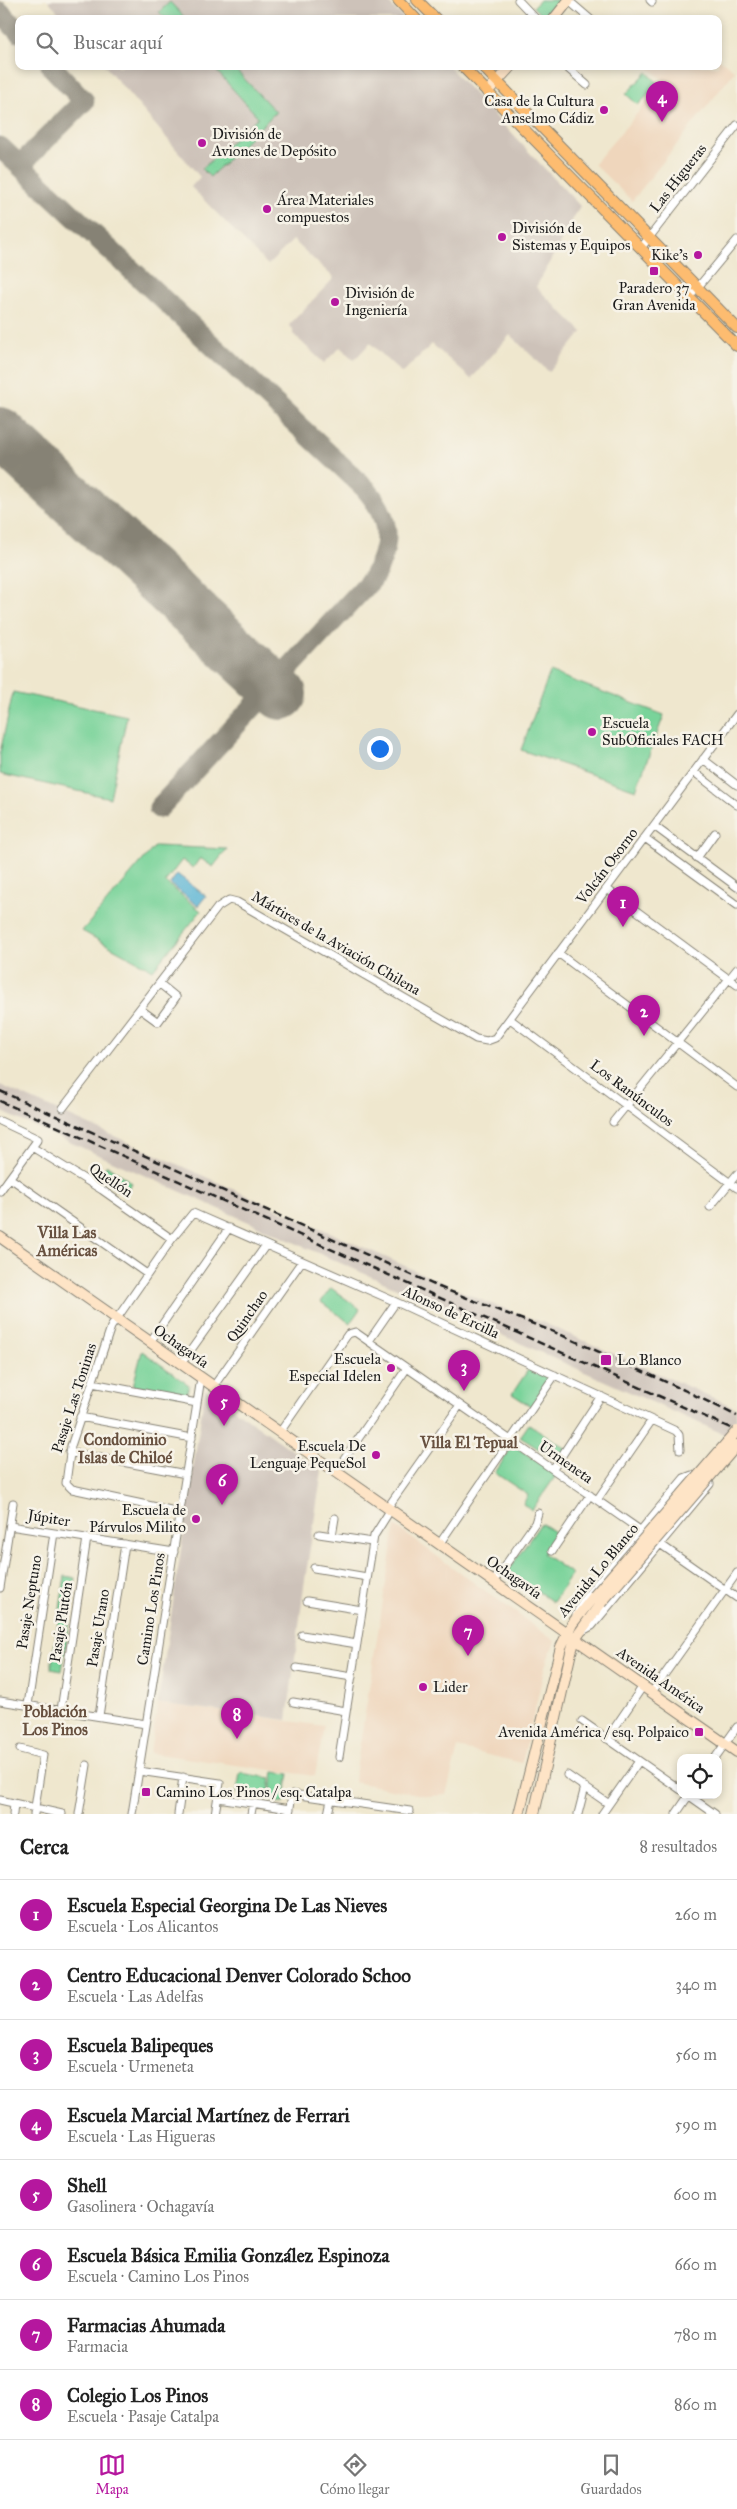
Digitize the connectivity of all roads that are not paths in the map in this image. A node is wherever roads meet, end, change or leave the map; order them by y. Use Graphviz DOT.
graph roads {
  1 [pos="398,0"];
  2 [pos="417,0"];
  3 [pos="518,0"];
  4 [pos="569,0"];
  5 [pos="412,15"];
  6 [pos="432,15"];
  7 [pos="532,15"];
  8 [pos="557,15"];
  9 [pos="586,15"];
  10 [pos="466,70"];
  11 [pos="486,70"];
  12 [pos="507,70"];
  13 [pos="570,70"];
  14 [pos="497,81"];
  15 [pos="587,85"];
  16 [pos="487,92"];
  17 [pos="737,125"];
  18 [pos="650,237"];
  19 [pos="737,240"];
  20 [pos="641,248"];
  21 [pos="699,287"];
  22 [pos="689,298"];
  23 [pos="737,328"];
  24 [pos="737,346"];
  25 [pos="737,714"];
  26 [pos="703,759"];
  27 [pos="694,772"];
  28 [pos="737,785"];
  29 [pos="737,804"];
  30 [pos="654,826"];
  31 [pos="715,833"];
  32 [pos="645,838"];
  33 [pos="697,858"];
  34 [pos="736,885"];
  35 [pos="607,889"];
  36 [pos="737,905"];
  37 [pos="558,953"];
  38 [pos="737,969"];
  39 [pos="730,979"];
  40 [pos="160,984"];
  41 [pos="737,985"];
  42 [pos="140,1009"];
  43 [pos="510,1019"];
  44 [pos="498,1036"];
  45 [pos="678,1043"];
  46 [pos="737,1087"];
  47 [pos="627,1106"];
  48 [pos="63,1108"];
  49 [pos="0,1121"];
  50 [pos="613,1122"];
  51 [pos="32,1147"];
  52 [pos="737,1174"];
  53 [pos="10,1178"];
  54 [pos="730,1183"];
  55 [pos="737,1188"];
  56 [pos="0,1191"];
  57 [pos="710,1207"];
  58 [pos="229,1228"];
  59 [pos="0,1237"];
  60 [pos="172,1239"];
  61 [pos="266,1245"];
  62 [pos="302,1261"];
  63 [pos="148,1274"];
  64 [pos="396,1302"];
  65 [pos="117,1318"];
  66 [pos="369,1341"];
  67 [pos="150,1342"];
  68 [pos="181,1364"];
  69 [pos="407,1368"];
  70 [pos="555,1375"];
  71 [pos="201,1378"];
  72 [pos="92,1383"];
  73 [pos="213,1387"];
  74 [pos="601,1396"];
  75 [pos="198,1403"];
  76 [pos="460,1405"];
  77 [pos="80,1417"];
  78 [pos="652,1420"];
  79 [pos="737,1431"];
  80 [pos="280,1432"];
  81 [pos="192,1438"];
  82 [pos="512,1441"];
  83 [pos="737,1445"];
  84 [pos="680,1450"];
  85 [pos="69,1452"];
  86 [pos="723,1467"];
  87 [pos="553,1469"];
  88 [pos="336,1471"];
  89 [pos="186,1474"];
  90 [pos="706,1489"];
  91 [pos="590,1495"];
  92 [pos="597,1500"];
  93 [pos="13,1503"];
  94 [pos="390,1508"];
  95 [pos="180,1512"];
  96 [pos="538,1513"];
  97 [pos="335,1518"];
  98 [pos="10,1526"];
  99 [pos="640,1530"];
  100 [pos="54,1533"];
  101 [pos="319,1534"];
  102 [pos="332,1536"];
  103 [pos="87,1538"];
  104 [pos="372,1542"];
  105 [pos="440,1543"];
  106 [pos="125,1544"];
  107 [pos="660,1544"];
  108 [pos="552,1551"];
  109 [pos="174,1552"];
  110 [pos="314,1568"];
  111 [pos="737,1573"];
  112 [pos="367,1576"];
  113 [pos="494,1581"];
  114 [pos="0,1588"];
  115 [pos="725,1590"];
  116 [pos="737,1598"];
  117 [pos="598,1600"];
  118 [pos="308,1601"];
  119 [pos="362,1610"];
  120 [pos="575,1620"];
  121 [pos="574,1634"];
  122 [pos="302,1635"];
  123 [pos="357,1644"];
  124 [pos="297,1668"];
  125 [pos="352,1677"];
  126 [pos="648,1689"];
  127 [pos="0,1701"];
  128 [pos="293,1702"];
  129 [pos="28,1705"];
  130 [pos="61,1710"];
  131 [pos="346,1711"];
  132 [pos="98,1716"];
  133 [pos="582,1721"];
  134 [pos="146,1724"];
  135 [pos="737,1727"];
  136 [pos="607,1739"];
  137 [pos="725,1744"];
  138 [pos="20,1749"];
  139 [pos="737,1752"];
  140 [pos="719,1754"];
  141 [pos="339,1757"];
  142 [pos="639,1761"];
  143 [pos="87,1765"];
  144 [pos="139,1771"];
  145 [pos="567,1775"];
  146 [pos="183,1777"];
  147 [pos="585,1787"];
  148 [pos="677,1787"];
  149 [pos="218,1798"];
  150 [pos="686,1799"];
  151 [pos="694,1799"];
  152 [pos="0,1800"];
  153 [pos="331,1800"];
  154 [pos="252,1803"];
  155 [pos="14,1804"];
  156 [pos="609,1804"];
  157 [pos="367,1805"];
  158 [pos="35,1811"];
  159 [pos="290,1811"];
  160 [pos="405,1812"];
  161 [pos="13,1814"];
  162 [pos="62,1814"];
  163 [pos="79,1814"];
  164 [pos="132,1814"];
  165 [pos="178,1814"];
  166 [pos="215,1814"];
  167 [pos="251,1814"];
  168 [pos="328,1814"];
  169 [pos="366,1814"];
  170 [pos="519,1814"];
  171 [pos="534,1814"];
  172 [pos="578,1814"];
  173 [pos="602,1814"];
  174 [pos="676,1814"];
  175 [pos="715,1814"];
  1 -- 5 [label="main road"];
  2 -- 6 [label="main road"];
  3 -- 7 [label="street"];
  4 -- 8 [label="main road"];
  4 -- 9 [label="street"];
  10 -- 16 [label="main road"];
  11 -- 14 [label="main road"];
  12 -- 14 [label="main road"];
  13 -- 15 [label="street"];
  14 -- 16 [label="main road"];
  14 -- 18 [label="main road"];
  16 -- 20 [label="main road"];
  17 -- 18 [label="street, Las Higueras"];
  18 -- 20 [label="street, Las Higueras"];
  18 -- 21 [label="main road"];
  19 -- 21 [label="street"];
  20 -- 22 [label="main road"];
  21 -- 22 [label="street"];
  21 -- 23 [label="main road"];
  22 -- 24 [label="main road"];
  25 -- 26 [label="street, Volcán Osorno"];
  26 -- 27 [label="street, Volcán Osorno"];
  26 -- 28 [label="street"];
  27 -- 29 [label="street"];
  27 -- 30 [label="street, Volcán Osorno"];
  30 -- 32 [label="street, Volcán Osorno"];
  30 -- 33 [label="street"];
  31 -- 33 [label="street"];
  32 -- 35 [label="street, Volcán Osorno"];
  32 -- 36 [label="street"];
  33 -- 34 [label="street"];
  35 -- 37 [label="street, Volcán Osorno"];
  35 -- 39 [label="street"];
  37 -- 43 [label="street, Volcán Osorno"];
  37 -- 45 [label="street"];
  38 -- 39 [label="street"];
  39 -- 41 [label="street"];
  39 -- 45 [label="street"];
  40 -- 42 [label="street, Mártires de la Aviación Chilena"];
  40 -- 42 [label="street"];
  40 -- 44 [label="street, Mártires de la Aviación Chilena"];
  42 -- 48 [label="street, Mártires de la Aviación Chilena"];
  43 -- 44 [label="street, Volcán Osorno"];
  43 -- 47 [label="street, Los Ranúnculos"];
  45 -- 46 [label="street"];
  45 -- 47 [label="street"];
  47 -- 50 [label="street"];
  47 -- 54 [label="street, Los Ranúnculos"];
  49 -- 51 [label="street"];
  51 -- 53 [label="street"];
  51 -- 60 [label="street, Quellón"];
  52 -- 54 [label="street"];
  53 -- 56 [label="street"];
  53 -- 63 [label="street"];
  54 -- 55 [label="street, Los Ranúnculos"];
  54 -- 57 [label="street"];
  58 -- 60 [label="street, Alonso de Ercilla"];
  58 -- 61 [label="street, Alonso de Ercilla"];
  58 -- 67 [label="street"];
  59 -- 65 [label="main road, Ochagavía"];
  60 -- 63 [label="street"];
  61 -- 62 [label="street, Alonso de Ercilla"];
  61 -- 68 [label="street"];
  62 -- 64 [label="street, Alonso de Ercilla"];
  62 -- 73 [label="street, Quinchao"];
  63 -- 65 [label="street"];
  64 -- 66 [label="street"];
  64 -- 70 [label="street, Alonso de Ercilla"];
  65 -- 67 [label="main road, Ochagavía"];
  65 -- 72 [label="street, Pasaje Las Toninas"];
  66 -- 69 [label="street, Urmeneta"];
  66 -- 80 [label="street, Urmeneta"];
  67 -- 68 [label="main road, Ochagavía"];
  68 -- 71 [label="main road, Ochagavía"];
  69 -- 76 [label="street, Urmeneta"];
  69 -- 88 [label="street"];
  70 -- 74 [label="street, Alonso de Ercilla"];
  70 -- 82 [label="street"];
  71 -- 73 [label="main road, Ochagavía"];
  71 -- 75 [label="street, Camino Los Pinos"];
  72 -- 75 [label="street"];
  72 -- 77 [label="street, Pasaje Las Toninas"];
  73 -- 80 [label="main road, Ochagavía"];
  74 -- 78 [label="street, Alonso de Ercilla"];
  74 -- 87 [label="street"];
  75 -- 81 [label="street, Camino Los Pinos"];
  76 -- 82 [label="street, Urmeneta"];
  76 -- 94 [label="street"];
  77 -- 81 [label="street"];
  77 -- 85 [label="street, Pasaje Las Toninas"];
  78 -- 84 [label="street, Alonso de Ercilla"];
  78 -- 92 [label="street"];
  79 -- 117 [label="main road, Avenida Lo Blanco, bridge"];
  80 -- 88 [label="main road, Ochagavía"];
  81 -- 89 [label="street, Camino Los Pinos"];
  82 -- 87 [label="street, Urmeneta"];
  82 -- 105 [label="street"];
  83 -- 117 [label="main road, Avenida Lo Blanco, bridge"];
  85 -- 89 [label="street"];
  85 -- 95 [label="street, Pasaje Las Toninas"];
  86 -- 90 [label="street"];
  87 -- 91 [label="street, Urmeneta"];
  88 -- 94 [label="main road, Ochagavía"];
  89 -- 95 [label="street, Camino Los Pinos"];
  90 -- 99 [label="street"];
  90 -- 107 [label="street"];
  91 -- 92 [label="street, Urmeneta"];
  91 -- 108 [label="street"];
  92 -- 99 [label="street, Urmeneta"];
  93 -- 98 [label="street"];
  94 -- 104 [label="street"];
  94 -- 105 [label="main road, Ochagavía"];
  95 -- 109 [label="street, Camino Los Pinos"];
  96 -- 113 [label="street"];
  97 -- 102 [label="street"];
  98 -- 100 [label="street, Júpiter"];
  98 -- 114 [label="street"];
  99 -- 120 [label="street"];
  100 -- 103 [label="street, Júpiter"];
  100 -- 129 [label="street, Pasaje Neptuno"];
  101 -- 102 [label="street"];
  102 -- 104 [label="street"];
  103 -- 106 [label="street, Júpiter"];
  103 -- 130 [label="street, Pasaje Plutón"];
  104 -- 112 [label="street"];
  105 -- 113 [label="main road, Ochagavía"];
  106 -- 109 [label="street, Júpiter"];
  106 -- 132 [label="street, Pasaje Urano"];
  107 -- 115 [label="street"];
  107 -- 121 [label="street"];
  109 -- 134 [label="street, Camino Los Pinos"];
  110 -- 112 [label="street"];
  111 -- 115 [label="street"];
  112 -- 119 [label="street"];
  113 -- 121 [label="main road, Ochagavía"];
  115 -- 116 [label="street"];
  115 -- 126 [label="street"];
  117 -- 120 [label="main road, Avenida Lo Blanco"];
  117 -- 121 [label="main road, Avenida Lo Blanco"];
  118 -- 119 [label="street"];
  119 -- 123 [label="street"];
  120 -- 121 [label="main road, Avenida Lo Blanco"];
  121 -- 126 [label="main road, Avenida América"];
  121 -- 170 [label="main road, Avenida Lo Blanco"];
  121 -- 171 [label="main road, Avenida Lo Blanco"];
  122 -- 123 [label="street"];
  123 -- 125 [label="street"];
  124 -- 125 [label="street"];
  125 -- 131 [label="street"];
  126 -- 136 [label="street"];
  126 -- 137 [label="main road, Avenida América"];
  127 -- 129 [label="street"];
  128 -- 131 [label="street"];
  129 -- 130 [label="street"];
  130 -- 132 [label="street"];
  131 -- 141 [label="street"];
  132 -- 134 [label="street"];
  133 -- 136 [label="street"];
  134 -- 144 [label="street, Camino Los Pinos"];
  135 -- 137 [label="street"];
  136 -- 142 [label="street"];
  137 -- 139 [label="main road, Avenida América"];
  137 -- 140 [label="street"];
  138 -- 158 [label="street"];
  142 -- 148 [label="street"];
  142 -- 156 [label="street"];
  143 -- 163 [label="street"];
  144 -- 146 [label="street"];
  144 -- 164 [label="street, Camino Los Pinos"];
  145 -- 147 [label="street"];
  146 -- 149 [label="street"];
  146 -- 165 [label="street"];
  147 -- 156 [label="street"];
  147 -- 172 [label="street"];
  149 -- 154 [label="street"];
  149 -- 166 [label="street"];
  150 -- 174 [label="street"];
  151 -- 175 [label="street"];
  152 -- 155 [label="street"];
  153 -- 157 [label="street"];
  153 -- 159 [label="street"];
  153 -- 168 [label="street"];
  154 -- 159 [label="street"];
  154 -- 167 [label="street"];
  155 -- 158 [label="street"];
  155 -- 161 [label="street"];
  156 -- 173 [label="street"];
  157 -- 160 [label="street"];
  157 -- 169 [label="street"];
  158 -- 162 [label="street"];
}
